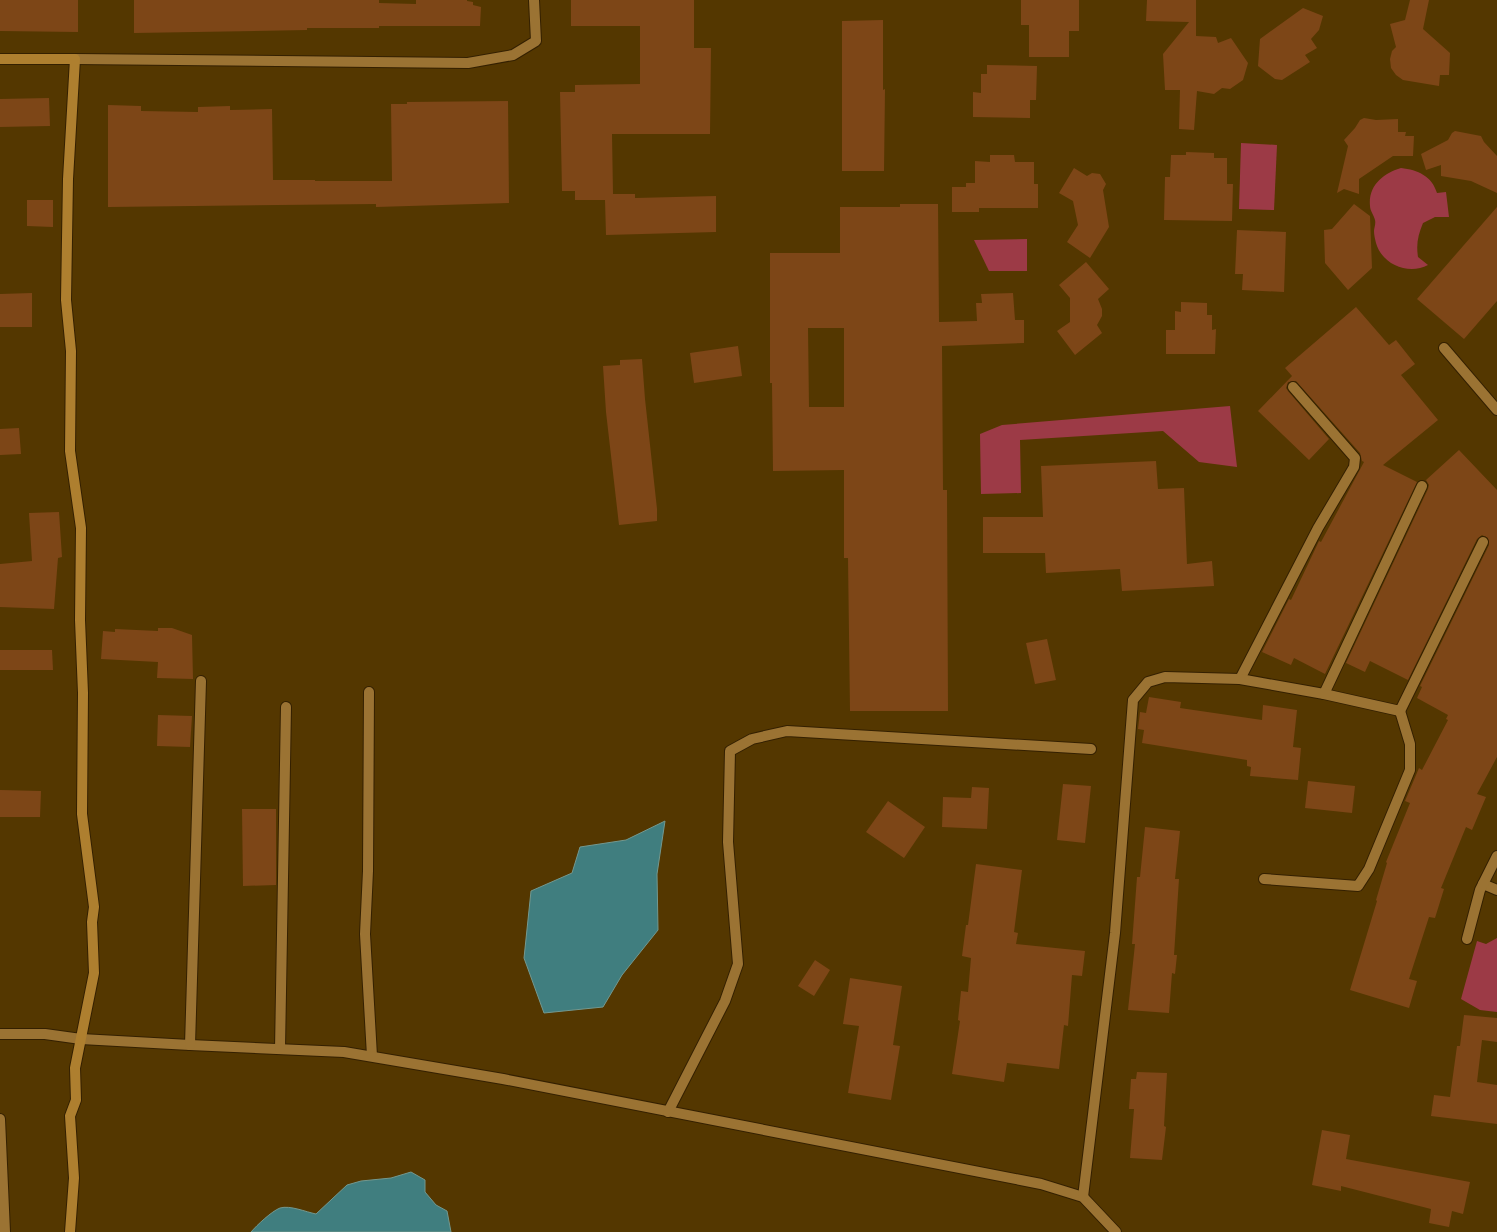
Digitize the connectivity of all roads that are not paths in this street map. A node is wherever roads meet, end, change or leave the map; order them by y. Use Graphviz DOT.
graph roads {
  1 [pos="534,0"];
  2 [pos="0,59"];
  3 [pos="76,59"];
  4 [pos="1444,348"];
  5 [pos="1293,387"];
  6 [pos="1497,410"];
  7 [pos="1422,486"];
  8 [pos="1483,542"];
  9 [pos="1240,679"];
  10 [pos="201,681"];
  11 [pos="369,692"];
  12 [pos="1324,694"];
  13 [pos="286,707"];
  14 [pos="1400,711"];
  15 [pos="1091,749"];
  16 [pos="1497,856"];
  17 [pos="1264,879"];
  18 [pos="1483,884"];
  19 [pos="1497,890"];
  20 [pos="1467,939"];
  21 [pos="0,1034"];
  22 [pos="81,1038"];
  23 [pos="190,1045"];
  24 [pos="280,1049"];
  25 [pos="372,1056"];
  26 [pos="668,1112"];
  27 [pos="0,1119"];
  28 [pos="1083,1198"];
  29 [pos="4,1232"];
  30 [pos="70,1232"];
  31 [pos="1116,1232"];
  1 -- 3 [label="street"];
  2 -- 3 [label="street"];
  3 -- 22 [label="street"];
  4 -- 6 [label="street"];
  5 -- 9 [label="street"];
  7 -- 12 [label="street"];
  8 -- 14 [label="street"];
  9 -- 12 [label="street"];
  9 -- 28 [label="street"];
  10 -- 23 [label="street"];
  11 -- 25 [label="street"];
  12 -- 14 [label="street"];
  13 -- 24 [label="street"];
  14 -- 17 [label="street"];
  15 -- 26 [label="street"];
  16 -- 18 [label="street"];
  18 -- 19 [label="street"];
  18 -- 20 [label="street"];
  21 -- 22 [label="street"];
  22 -- 23 [label="street"];
  22 -- 30 [label="street"];
  23 -- 24 [label="street"];
  24 -- 25 [label="street"];
  25 -- 26 [label="street"];
  26 -- 28 [label="street"];
  27 -- 29 [label="street"];
  28 -- 31 [label="street"];
}
